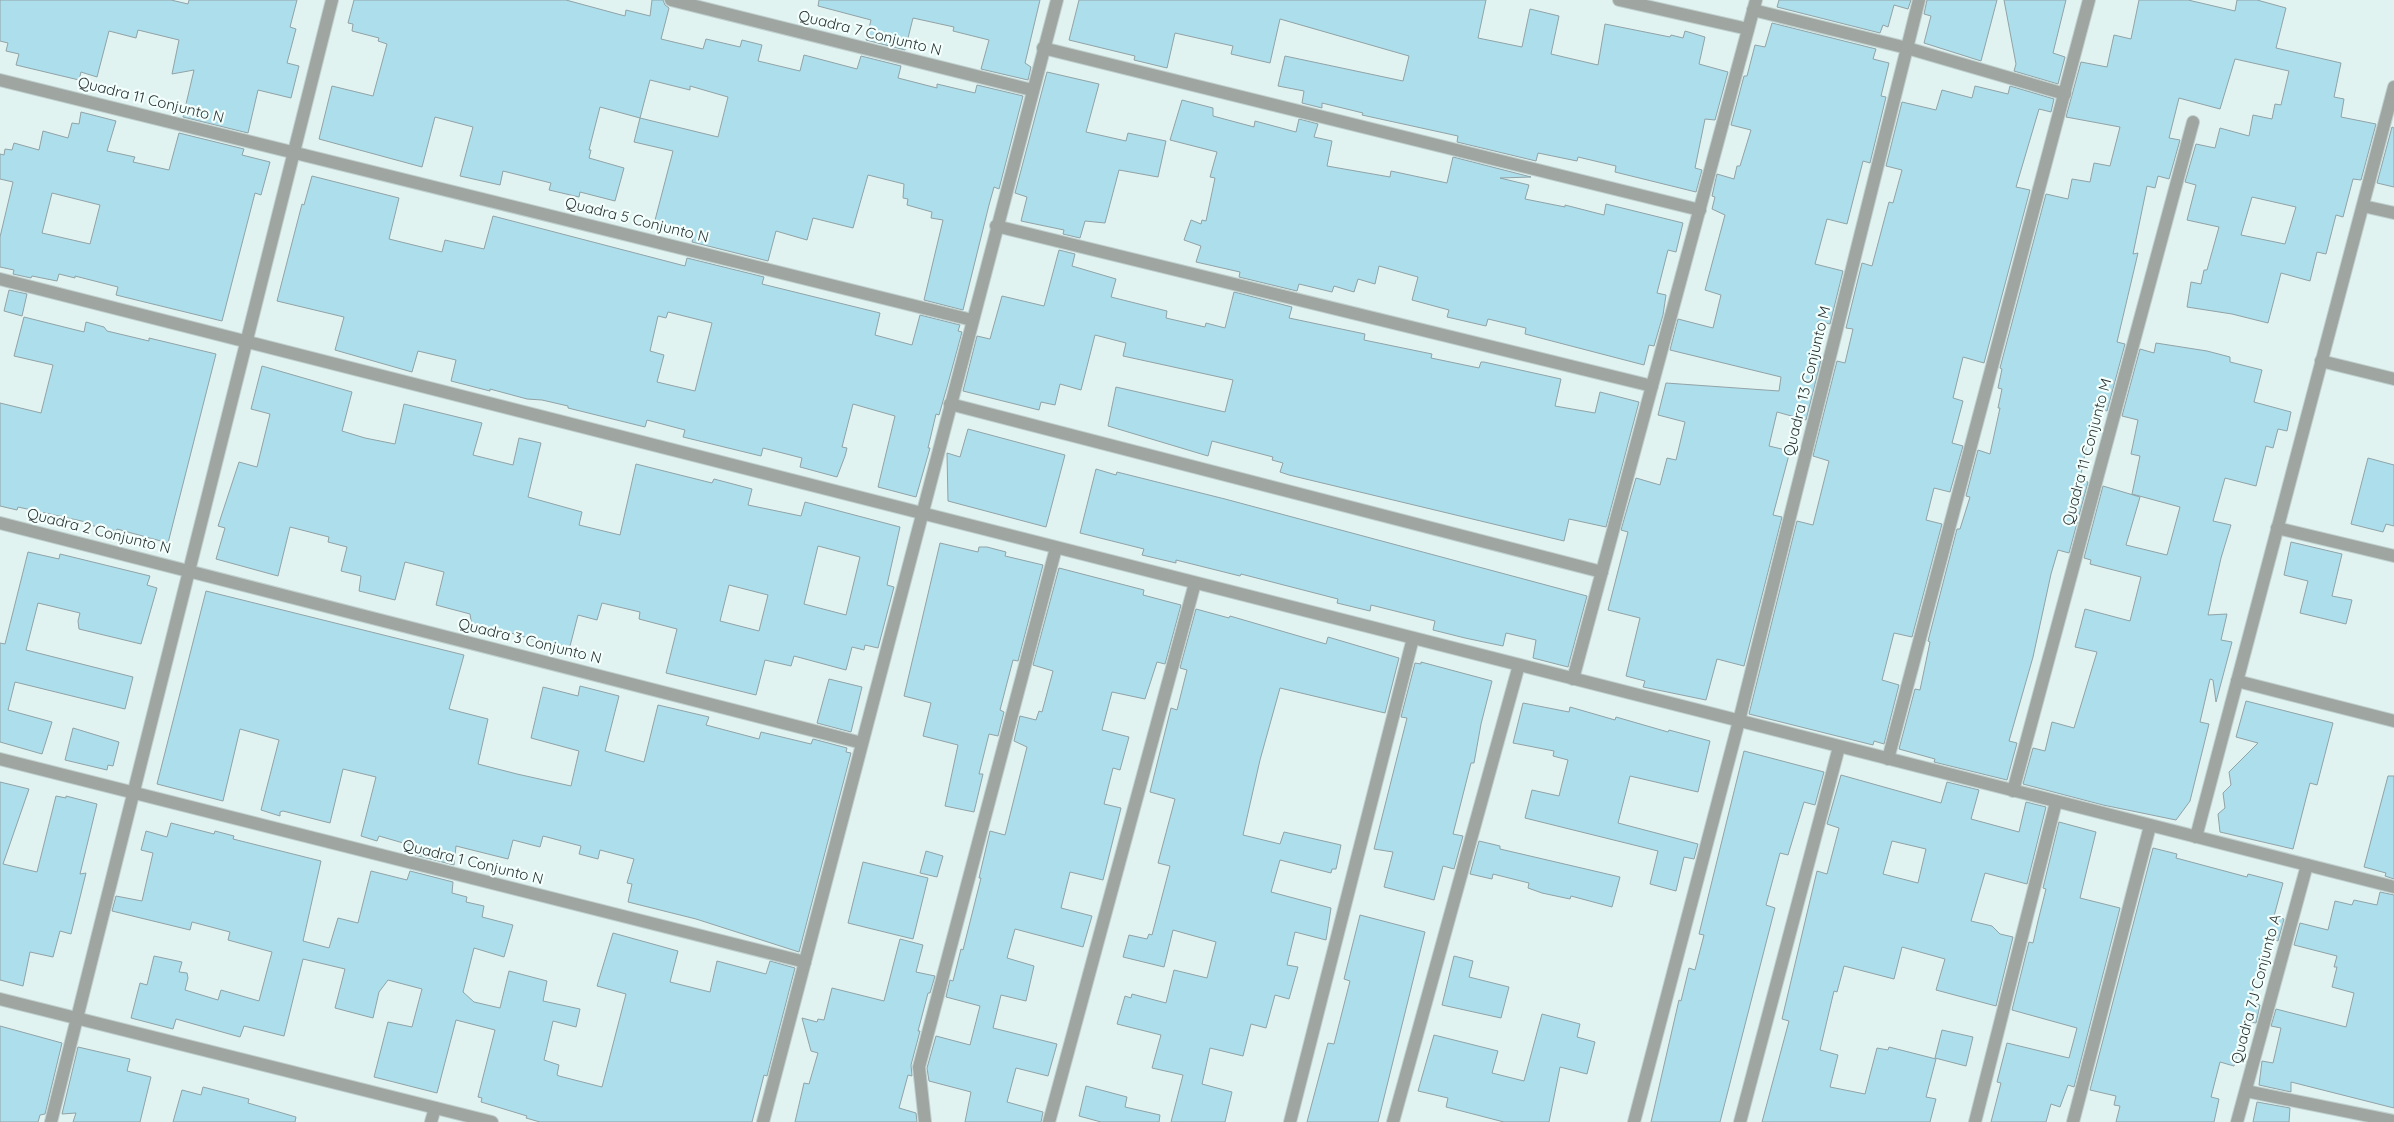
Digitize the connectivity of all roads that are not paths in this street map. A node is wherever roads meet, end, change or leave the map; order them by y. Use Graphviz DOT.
graph roads {
  1 [pos="332,0"];
  2 [pos="672,0"];
  3 [pos="1057,0"];
  4 [pos="1619,0"];
  5 [pos="1919,0"];
  6 [pos="2089,0"];
  7 [pos="1754,5"];
  8 [pos="1748,29"];
  9 [pos="1043,48"];
  10 [pos="1907,48"];
  11 [pos="0,80"];
  12 [pos="2394,88"];
  13 [pos="1032,90"];
  14 [pos="2065,94"];
  15 [pos="2193,122"];
  16 [pos="294,153"];
  17 [pos="2363,206"];
  18 [pos="1700,210"];
  19 [pos="2394,213"];
  20 [pos="996,226"];
  21 [pos="0,279"];
  22 [pos="972,320"];
  23 [pos="246,343"];
  24 [pos="2321,361"];
  25 [pos="2394,379"];
  26 [pos="1652,386"];
  27 [pos="950,404"];
  28 [pos="922,514"];
  29 [pos="0,523"];
  30 [pos="2277,528"];
  31 [pos="1056,548"];
  32 [pos="2394,556"];
  33 [pos="189,571"];
  34 [pos="1602,572"];
  35 [pos="1195,583"];
  36 [pos="1413,638"];
  37 [pos="1518,665"];
  38 [pos="1574,680"];
  39 [pos="2237,681"];
  40 [pos="1739,721"];
  41 [pos="2394,721"];
  42 [pos="862,743"];
  43 [pos="1839,747"];
  44 [pos="0,759"];
  45 [pos="1888,759"];
  46 [pos="2013,791"];
  47 [pos="134,793"];
  48 [pos="2056,802"];
  49 [pos="2150,826"];
  50 [pos="2196,837"];
  51 [pos="2307,865"];
  52 [pos="2394,887"];
  53 [pos="805,962"];
  54 [pos="0,999"];
  55 [pos="77,1018"];
  56 [pos="2246,1091"];
  57 [pos="435,1108"];
  58 [pos="2394,1121"];
  59 [pos="51,1122"];
  60 [pos="431,1122"];
  61 [pos="492,1122"];
  62 [pos="763,1122"];
  63 [pos="925,1122"];
  64 [pos="1049,1122"];
  65 [pos="1290,1122"];
  66 [pos="1394,1122"];
  67 [pos="1634,1122"];
  68 [pos="1740,1122"];
  69 [pos="1976,1122"];
  70 [pos="2073,1122"];
  71 [pos="2237,1122"];
  1 -- 16 [label="street"];
  2 -- 13 [label="street, Quadra 7 Conjunto N"];
  3 -- 9 [label="street"];
  4 -- 8 [label="street"];
  5 -- 10 [label="street, Quadra 13 Conjunto M"];
  6 -- 14 [label="street"];
  7 -- 8 [label="street"];
  7 -- 10 [label="street"];
  8 -- 18 [label="street"];
  9 -- 13 [label="street"];
  9 -- 18 [label="street"];
  10 -- 14 [label="street"];
  10 -- 40 [label="street, Quadra 13 Conjunto M"];
  11 -- 16 [label="street, Quadra 11 Conjunto N"];
  12 -- 17 [label="street"];
  13 -- 20 [label="street"];
  14 -- 45 [label="street"];
  15 -- 46 [label="street, Quadra 11 Conjunto M"];
  16 -- 22 [label="street, Quadra 5 Conjunto N"];
  16 -- 23 [label="street"];
  17 -- 19 [label="street"];
  17 -- 24 [label="street"];
  18 -- 26 [label="street"];
  20 -- 22 [label="street"];
  20 -- 26 [label="street"];
  21 -- 23 [label="street"];
  22 -- 27 [label="street"];
  23 -- 28 [label="street"];
  23 -- 33 [label="street"];
  24 -- 25 [label="street"];
  24 -- 30 [label="street"];
  26 -- 34 [label="street"];
  27 -- 28 [label="street"];
  27 -- 34 [label="street"];
  28 -- 31 [label="street"];
  28 -- 42 [label="street"];
  29 -- 33 [label="street, Quadra 2 Conjunto N"];
  30 -- 32 [label="street"];
  30 -- 39 [label="street"];
  31 -- 35 [label="street"];
  31 -- 63 [label="street"];
  33 -- 42 [label="street, Quadra 3 Conjunto N"];
  33 -- 47 [label="street"];
  34 -- 38 [label="street"];
  35 -- 36 [label="street"];
  35 -- 64 [label="street"];
  36 -- 37 [label="street"];
  36 -- 65 [label="street"];
  37 -- 38 [label="street"];
  37 -- 66 [label="street"];
  38 -- 40 [label="street"];
  39 -- 41 [label="street"];
  39 -- 50 [label="street"];
  40 -- 43 [label="street"];
  40 -- 67 [label="street, Quadra 13 Conjunto M"];
  42 -- 53 [label="street"];
  43 -- 45 [label="street"];
  43 -- 68 [label="street"];
  44 -- 47 [label="street"];
  45 -- 46 [label="street"];
  46 -- 48 [label="street"];
  47 -- 53 [label="street, Quadra 1 Conjunto N"];
  47 -- 55 [label="street"];
  48 -- 49 [label="street"];
  48 -- 69 [label="street"];
  49 -- 50 [label="street"];
  49 -- 70 [label="street"];
  50 -- 51 [label="street"];
  51 -- 52 [label="street"];
  51 -- 56 [label="street, Quadra 7J Conjunto A"];
  53 -- 62 [label="street"];
  54 -- 55 [label="street"];
  55 -- 57 [label="street"];
  55 -- 59 [label="street"];
  56 -- 58 [label="street"];
  56 -- 71 [label="street, Quadra 7J Conjunto A"];
  57 -- 60 [label="street"];
  57 -- 61 [label="street"];
}
